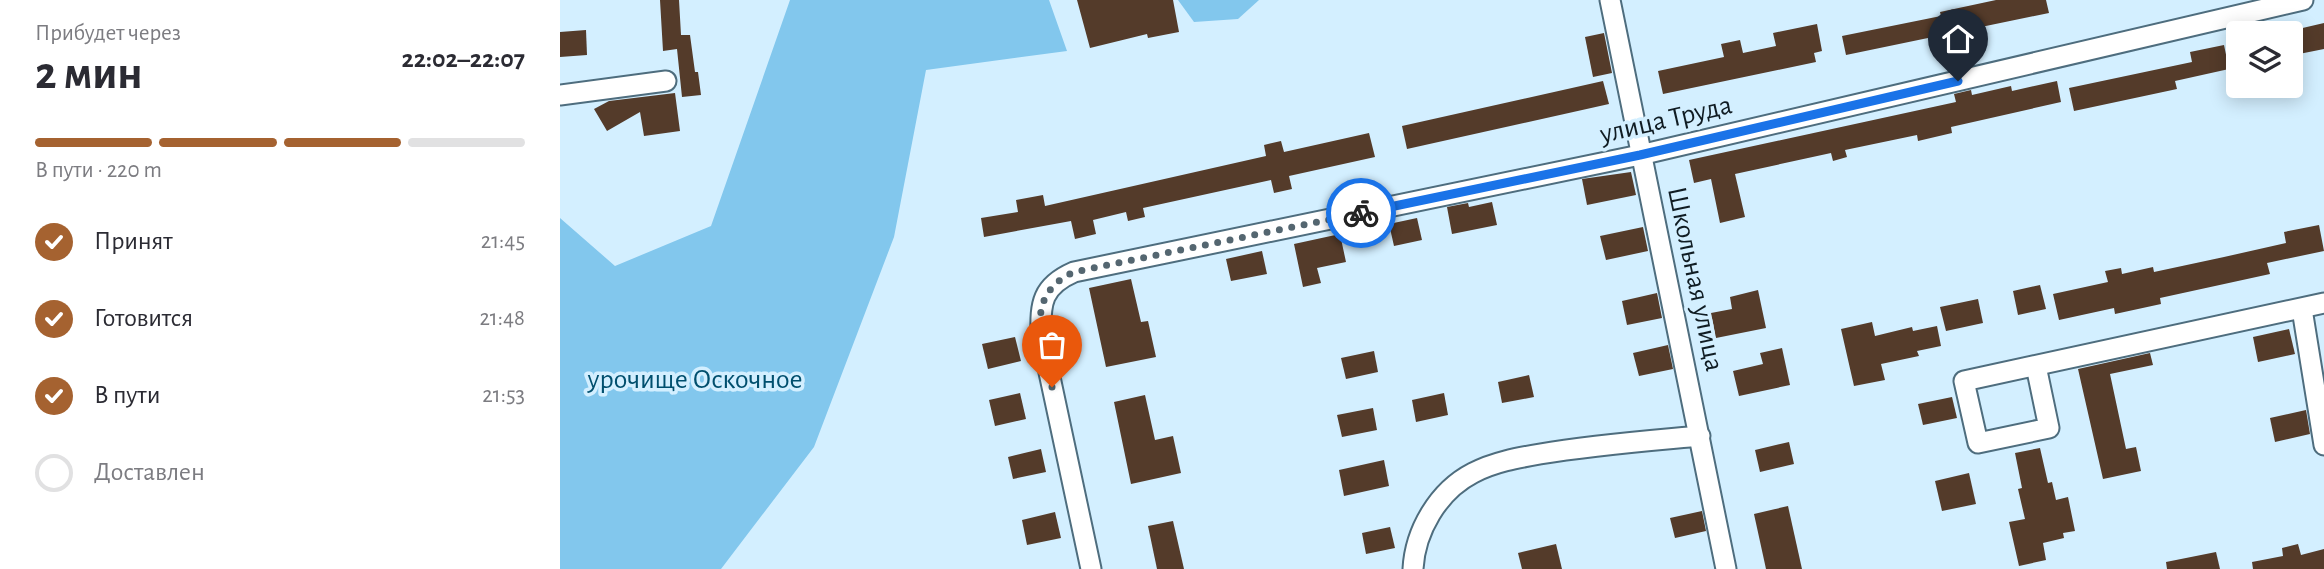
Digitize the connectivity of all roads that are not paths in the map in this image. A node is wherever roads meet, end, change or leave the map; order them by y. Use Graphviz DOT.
graph roads {
  1 [pos="1610,0"];
  2 [pos="2303,0"];
  3 [pos="666,81"];
  4 [pos="560,95"];
  5 [pos="1640,155"];
  6 [pos="2324,303"];
  7 [pos="2302,309"];
  8 [pos="2036,366"];
  9 [pos="1700,436"];
  10 [pos="2324,445"];
  11 [pos="1091,569"];
  12 [pos="1413,569"];
  13 [pos="1726,569"];
  1 -- 5 [label="street, Школьная улица"];
  2 -- 5 [label="street, улица Труда"];
  3 -- 4 [label="street"];
  5 -- 9 [label="street, Школьная улица"];
  5 -- 11 [label="street, улица Труда"];
  6 -- 7 [label="street"];
  7 -- 8 [label="street"];
  7 -- 10 [label="street"];
  8 -- 8 [label="street"];
  9 -- 12 [label="street"];
  9 -- 13 [label="street, Школьная улица"];
}
